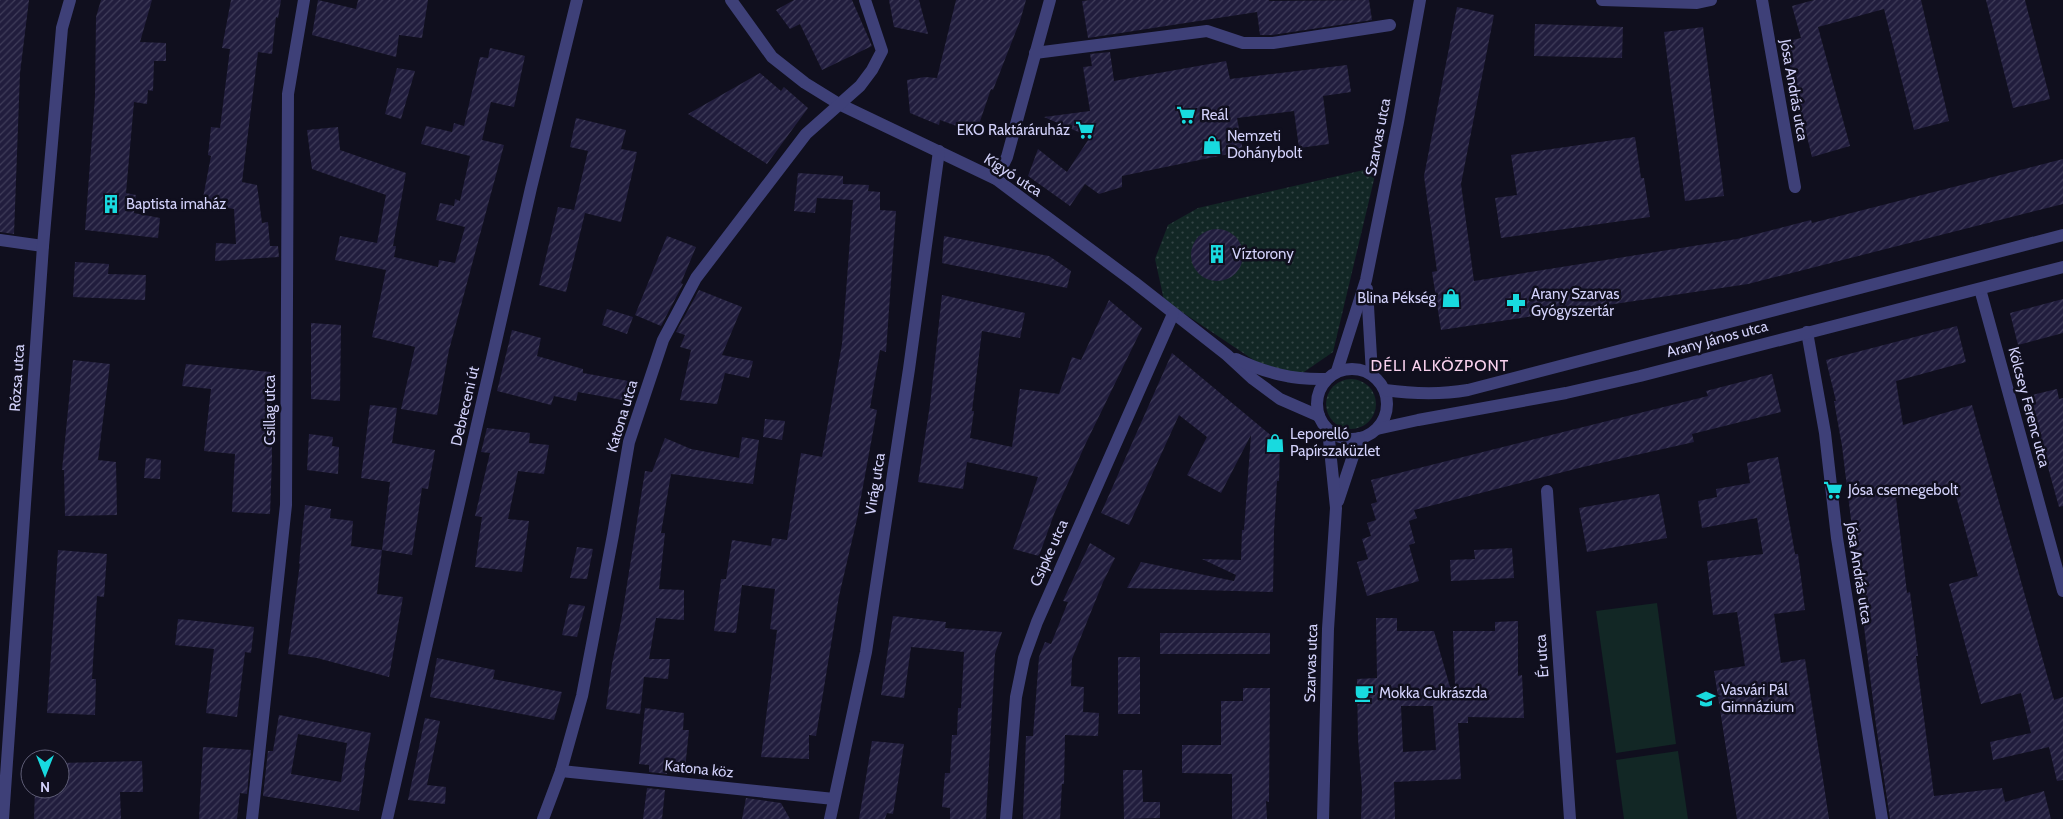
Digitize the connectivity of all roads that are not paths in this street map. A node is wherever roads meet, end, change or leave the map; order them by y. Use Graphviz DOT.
graph roads {
  1 [pos="70,0"];
  2 [pos="304,0"];
  3 [pos="577,0"];
  4 [pos="730,0"];
  5 [pos="866,0"];
  6 [pos="1050,0"];
  7 [pos="1420,0"];
  8 [pos="1602,0"];
  9 [pos="1711,0"];
  10 [pos="1762,0"];
  11 [pos="1390,25"];
  12 [pos="1035,53"];
  13 [pos="838,104"];
  14 [pos="939,151"];
  15 [pos="996,179"];
  16 [pos="1795,187"];
  17 [pos="2063,235"];
  18 [pos="0,240"];
  19 [pos="43,246"];
  20 [pos="2063,267"];
  21 [pos="1366,280"];
  22 [pos="1980,289"];
  23 [pos="1173,314"];
  24 [pos="1807,332"];
  25 [pos="1227,355"];
  26 [pos="1337,371"];
  27 [pos="1372,374"];
  28 [pos="1326,379"];
  29 [pos="1385,390"];
  30 [pos="1319,416"];
  31 [pos="1377,429"];
  32 [pos="1328,430"];
  33 [pos="1359,438"];
  34 [pos="1547,491"];
  35 [pos="1336,508"];
  36 [pos="2063,591"];
  37 [pos="561,771"];
  38 [pos="834,799"];
  39 [pos="3,819"];
  40 [pos="252,819"];
  41 [pos="387,819"];
  42 [pos="543,819"];
  43 [pos="830,819"];
  44 [pos="1006,819"];
  45 [pos="1323,819"];
  46 [pos="1570,819"];
  47 [pos="1882,819"];
  1 -- 19 [label="street, Rózsa utca"];
  2 -- 40 [label="street, Csillag utca"];
  3 -- 41 [label="street, Debreceni út"];
  4 -- 13 [label="street, Kígyó utca"];
  5 -- 13 [label="street"];
  6 -- 12 [label="street"];
  7 -- 21 [label="street, Szarvas utca"];
  8 -- 9 [label="street"];
  10 -- 16 [label="street, Jósa András utca"];
  11 -- 12 [label="street"];
  12 -- 15 [label="street"];
  13 -- 14 [label="street, Kígyó utca"];
  13 -- 37 [label="street, Katona utca"];
  14 -- 15 [label="street, Kígyó utca"];
  14 -- 38 [label="street, Virág utca"];
  15 -- 23 [label="street, Kígyó utca"];
  17 -- 29 [label="street, Arany János utca"];
  18 -- 19 [label="street"];
  19 -- 39 [label="street, Rózsa utca"];
  20 -- 22 [label="street, Arany János utca"];
  21 -- 26 [label="street, Szarvas utca"];
  21 -- 27 [label="street, Szarvas utca"];
  22 -- 24 [label="street, Arany János utca"];
  22 -- 36 [label="street, Kölcsey Ferenc utca"];
  23 -- 25 [label="street, Kígyó utca"];
  23 -- 44 [label="street, Csipke utca"];
  24 -- 31 [label="street, Arany János utca"];
  24 -- 47 [label="street, Jósa András utca"];
  25 -- 28 [label="street, Kígyó utca"];
  25 -- 30 [label="street, Kígyó utca"];
  26 -- 27 [label="street"];
  26 -- 28 [label="street"];
  27 -- 29 [label="street"];
  28 -- 30 [label="street"];
  29 -- 31 [label="street"];
  30 -- 32 [label="street"];
  31 -- 33 [label="street"];
  32 -- 33 [label="street"];
  32 -- 35 [label="street, Szarvas utca"];
  33 -- 35 [label="street, Szarvas utca"];
  34 -- 46 [label="street, Ér utca"];
  35 -- 45 [label="street, Szarvas utca"];
  37 -- 38 [label="street, Katona köz"];
  37 -- 42 [label="street, Katona utca"];
  38 -- 43 [label="street, Virág utca"];
}
